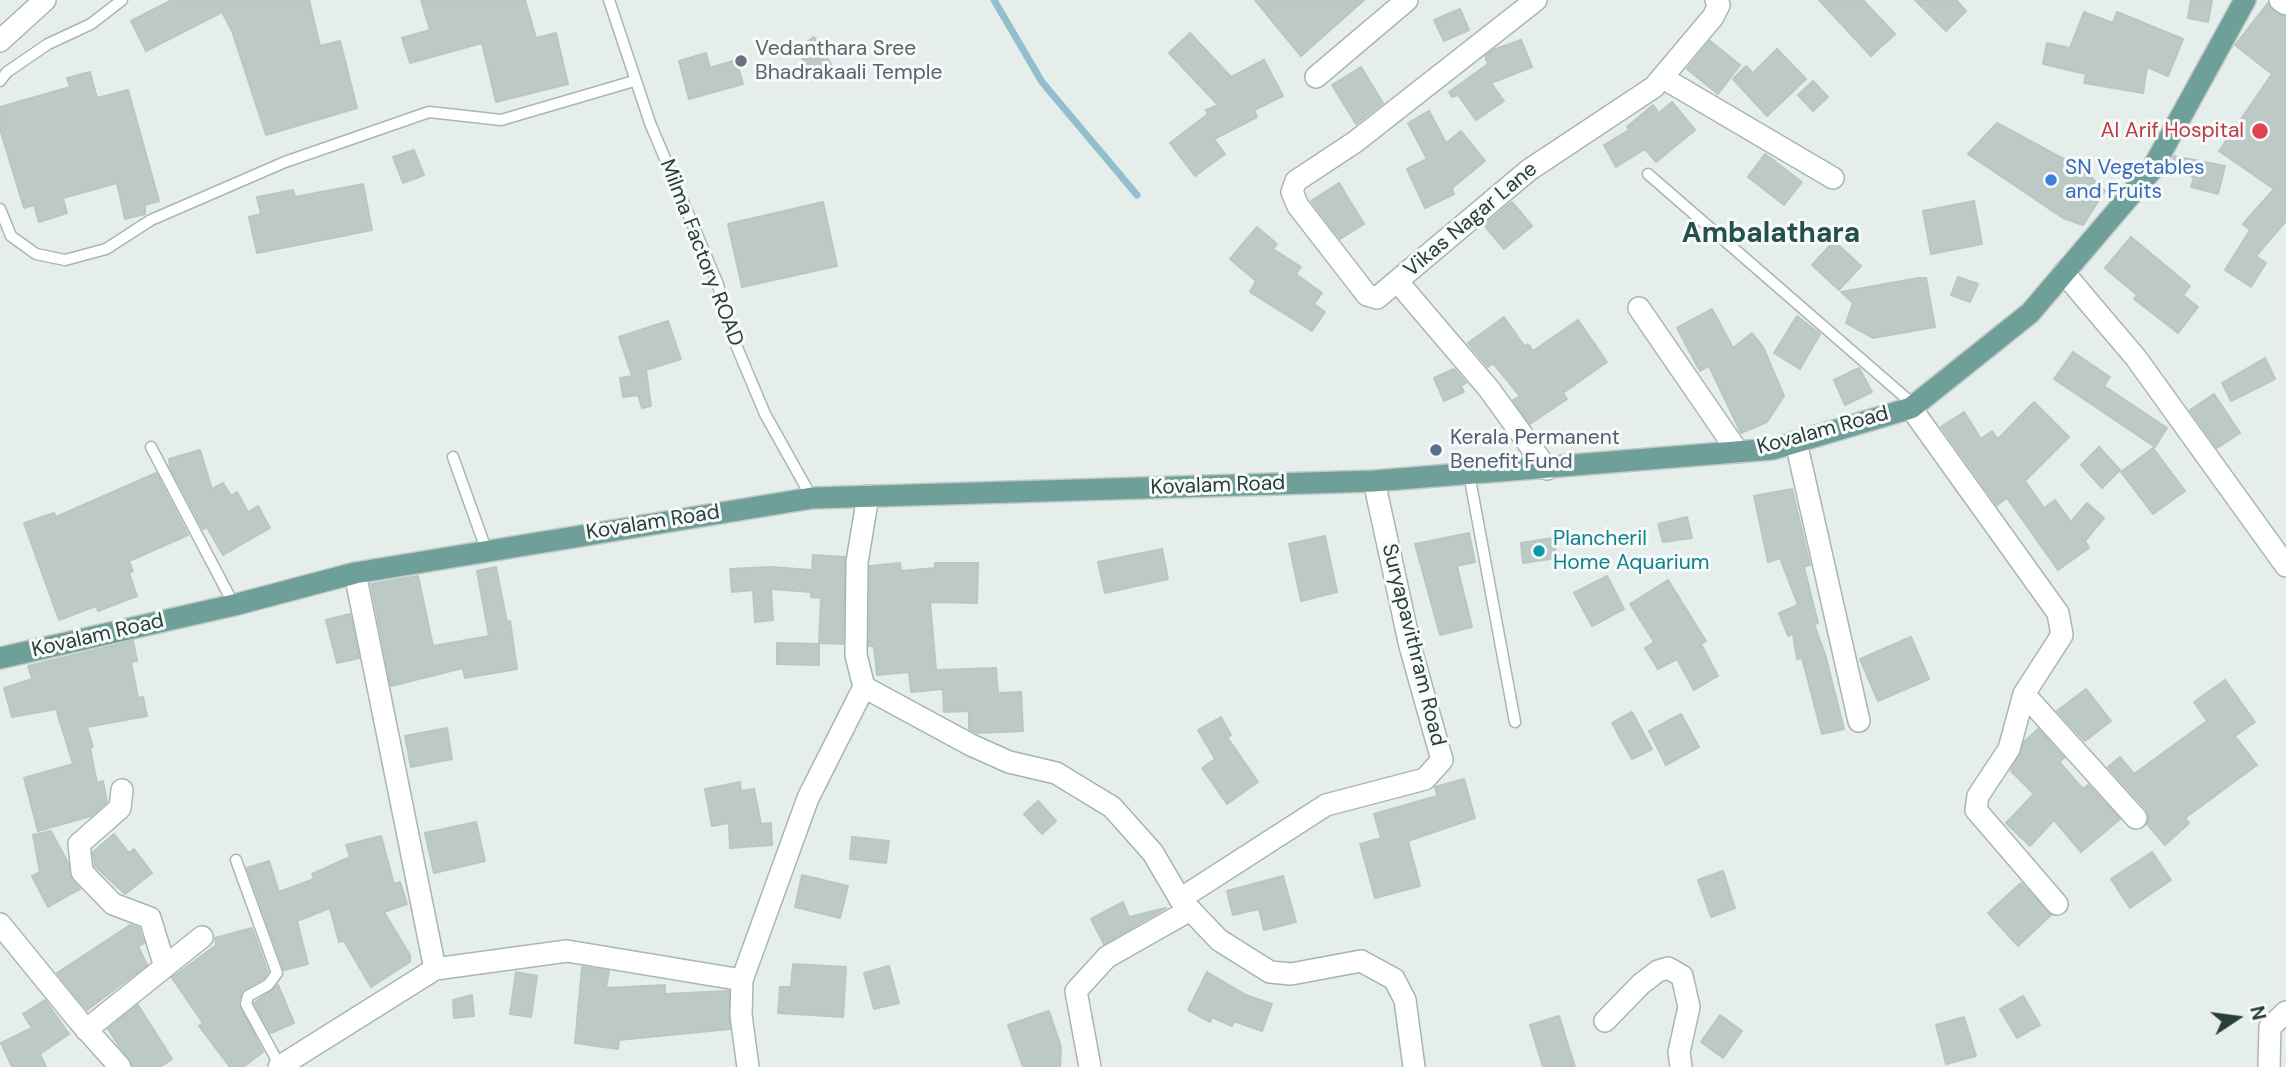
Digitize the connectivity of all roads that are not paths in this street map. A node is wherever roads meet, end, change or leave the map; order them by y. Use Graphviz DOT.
graph roads {
  1 [pos="46,0"];
  2 [pos="122,0"];
  3 [pos="609,0"];
  4 [pos="1407,0"];
  5 [pos="1536,0"];
  6 [pos="1716,0"];
  7 [pos="2245,0"];
  8 [pos="2280,0"];
  9 [pos="2286,4"];
  10 [pos="0,41"];
  11 [pos="1316,77"];
  12 [pos="1663,78"];
  13 [pos="0,81"];
  14 [pos="634,81"];
  15 [pos="1648,174"];
  16 [pos="1833,178"];
  17 [pos="0,209"];
  18 [pos="2064,273"];
  19 [pos="1397,281"];
  20 [pos="1639,308"];
  21 [pos="1912,406"];
  22 [pos="1796,442"];
  23 [pos="151,447"];
  24 [pos="1738,452"];
  25 [pos="453,457"];
  26 [pos="1547,469"];
  27 [pos="1469,474"];
  28 [pos="1374,481"];
  29 [pos="868,496"];
  30 [pos="812,498"];
  31 [pos="487,552"];
  32 [pos="2286,566"];
  33 [pos="355,573"];
  34 [pos="234,605"];
  35 [pos="0,658"];
  36 [pos="864,687"];
  37 [pos="2024,694"];
  38 [pos="1859,721"];
  39 [pos="1515,722"];
  40 [pos="122,790"];
  41 [pos="2136,818"];
  42 [pos="236,860"];
  43 [pos="1185,904"];
  44 [pos="2057,904"];
  45 [pos="0,924"];
  46 [pos="202,937"];
  47 [pos="165,967"];
  48 [pos="435,968"];
  49 [pos="742,979"];
  50 [pos="2286,1012"];
  51 [pos="1605,1021"];
  52 [pos="86,1030"];
  53 [pos="284,1065"];
  54 [pos="120,1067"];
  55 [pos="748,1067"];
  56 [pos="1090,1067"];
  57 [pos="1414,1067"];
  58 [pos="1681,1067"];
  59 [pos="2269,1067"];
  1 -- 10 [label="street"];
  2 -- 13 [label="lane"];
  3 -- 14 [label="lane, Milma Factory ROAD"];
  4 -- 11 [label="street"];
  5 -- 19 [label="street"];
  6 -- 12 [label="street, Vikas Nagar Lane"];
  7 -- 18 [label="main road, Kovalam Road"];
  8 -- 9 [label="street"];
  12 -- 16 [label="street"];
  12 -- 19 [label="street, Vikas Nagar Lane"];
  14 -- 17 [label="lane"];
  14 -- 30 [label="lane, Milma Factory ROAD"];
  15 -- 21 [label="lane"];
  18 -- 21 [label="main road, Kovalam Road"];
  18 -- 32 [label="street"];
  19 -- 26 [label="street, Vikas Nagar Lane"];
  20 -- 24 [label="street"];
  21 -- 22 [label="main road, Kovalam Road"];
  21 -- 37 [label="street"];
  22 -- 24 [label="main road, Kovalam Road"];
  22 -- 38 [label="street"];
  23 -- 34 [label="lane"];
  24 -- 26 [label="main road, Kovalam Road"];
  25 -- 31 [label="lane"];
  26 -- 27 [label="main road, Kovalam Road"];
  27 -- 28 [label="main road, Kovalam Road"];
  27 -- 39 [label="lane"];
  28 -- 29 [label="main road, Kovalam Road"];
  28 -- 43 [label="street, Suryapavithram Road"];
  29 -- 30 [label="main road, Kovalam Road"];
  29 -- 36 [label="street"];
  30 -- 31 [label="main road, Kovalam Road"];
  31 -- 33 [label="main road, Kovalam Road"];
  33 -- 34 [label="main road, Kovalam Road"];
  33 -- 48 [label="street"];
  34 -- 35 [label="main road, Kovalam Road"];
  36 -- 43 [label="street"];
  36 -- 49 [label="street"];
  37 -- 41 [label="street"];
  37 -- 44 [label="street"];
  40 -- 47 [label="street"];
  42 -- 53 [label="lane"];
  43 -- 56 [label="street"];
  43 -- 57 [label="street"];
  45 -- 52 [label="street"];
  46 -- 47 [label="street"];
  47 -- 52 [label="street"];
  48 -- 49 [label="street"];
  48 -- 53 [label="street"];
  49 -- 55 [label="street"];
  50 -- 59 [label="street"];
  51 -- 58 [label="street"];
  52 -- 54 [label="street"];
}
